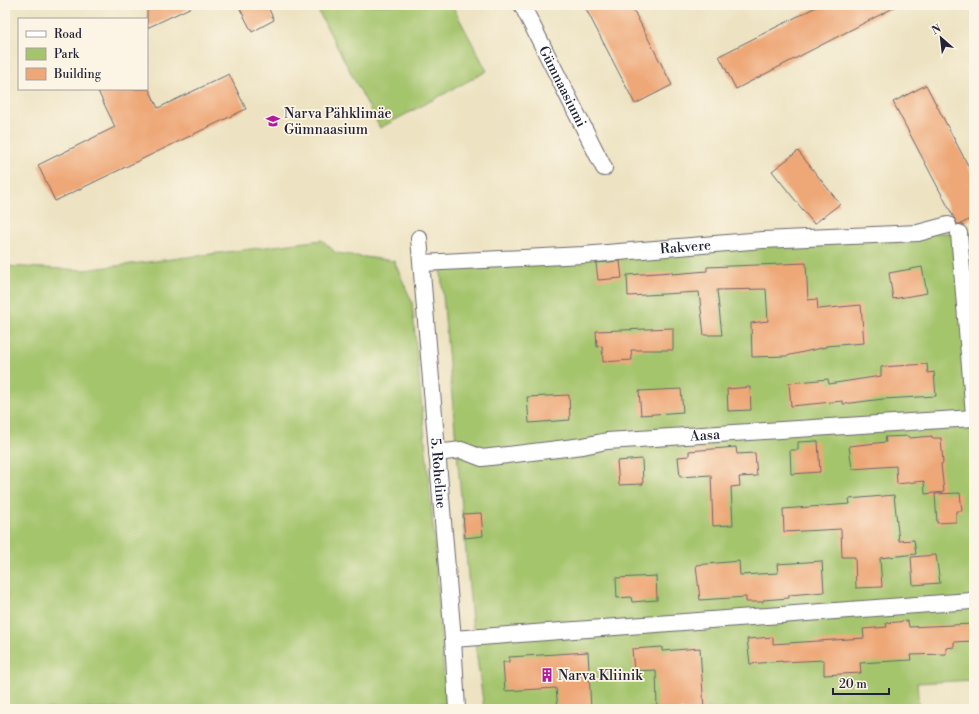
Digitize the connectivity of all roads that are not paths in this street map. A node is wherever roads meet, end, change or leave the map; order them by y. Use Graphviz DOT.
graph roads {
  1 [pos="522,5"];
  2 [pos="604,168"];
  3 [pos="953,229"];
  4 [pos="419,238"];
  5 [pos="422,263"];
  6 [pos="974,417"];
  7 [pos="437,453"];
  8 [pos="974,598"];
  9 [pos="453,639"];
  10 [pos="457,709"];
  1 -- 2 [label="street, Gümnaasiumi"];
  3 -- 5 [label="street, Rakvere"];
  3 -- 6 [label="street, Aasa"];
  4 -- 5 [label="street, 5. Roheline"];
  5 -- 7 [label="street, 5. Roheline"];
  6 -- 7 [label="street, Aasa"];
  7 -- 9 [label="street, 5. Roheline"];
  8 -- 9 [label="street"];
  9 -- 10 [label="street, 5. Roheline"];
}
